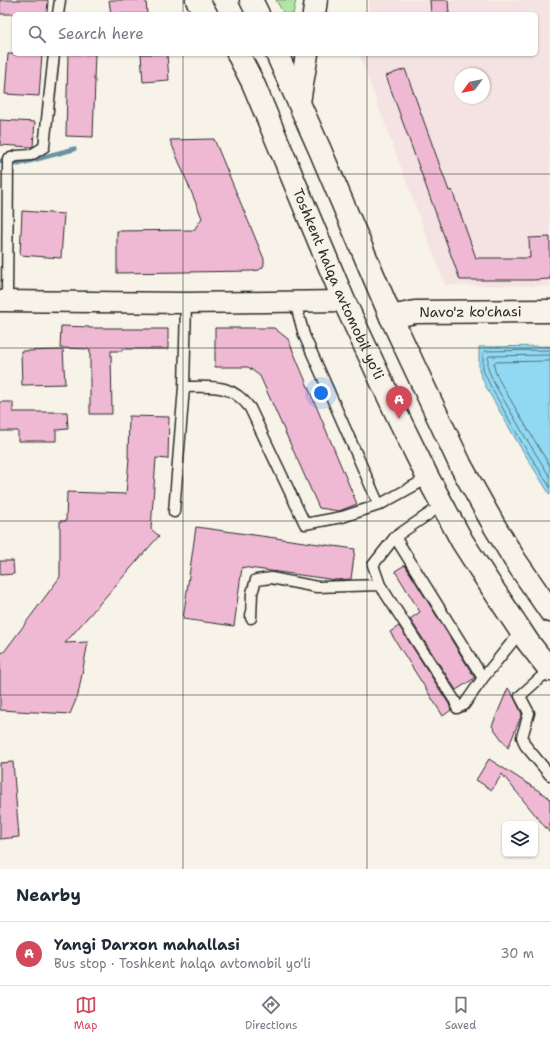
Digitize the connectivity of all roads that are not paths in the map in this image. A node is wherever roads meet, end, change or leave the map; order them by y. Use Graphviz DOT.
graph roads {
  1 [pos="60,0"];
  2 [pos="197,0"];
  3 [pos="211,0"];
  4 [pos="251,0"];
  5 [pos="316,0"];
  6 [pos="58,12"];
  7 [pos="205,12"];
  8 [pos="217,12"];
  9 [pos="257,12"];
  10 [pos="314,12"];
  11 [pos="54,56"];
  12 [pos="234,56"];
  13 [pos="239,56"];
  14 [pos="278,56"];
  15 [pos="307,56"];
  16 [pos="253,83"];
  17 [pos="299,102"];
  18 [pos="4,158"];
  19 [pos="3,301"];
  20 [pos="344,301"];
  21 [pos="295,302"];
  22 [pos="186,303"];
  23 [pos="550,311"];
  24 [pos="391,317"];
  25 [pos="184,387"];
  26 [pos="428,478"];
  27 [pos="442,504"];
  28 [pos="379,505"];
  29 [pos="174,512"];
  30 [pos="395,537"];
  31 [pos="380,585"];
  32 [pos="550,611"];
  33 [pos="250,618"];
  34 [pos="521,631"];
  35 [pos="550,670"];
  36 [pos="483,678"];
  37 [pos="550,775"];
  1 -- 6 [label="lane"];
  2 -- 7 [label="main road"];
  3 -- 8 [label="main road"];
  4 -- 9 [label="main road"];
  5 -- 10 [label="main road"];
  11 -- 18 [label="lane"];
  12 -- 16 [label="main road"];
  13 -- 16 [label="main road, Toshkent halqa avtomobil yo'li"];
  14 -- 17 [label="main road"];
  15 -- 17 [label="main road"];
  16 -- 20 [label="main road, Toshkent halqa avtomobil yo'li"];
  17 -- 24 [label="main road"];
  18 -- 19 [label="lane"];
  19 -- 22 [label="street"];
  20 -- 21 [label="street"];
  20 -- 26 [label="main road, Toshkent halqa avtomobil yo'li"];
  21 -- 22 [label="street"];
  21 -- 28 [label="lane"];
  22 -- 25 [label="lane"];
  23 -- 24 [label="main road, Navo'z ko'chasi"];
  24 -- 32 [label="main road"];
  25 -- 28 [label="lane"];
  25 -- 29 [label="lane"];
  26 -- 27 [label="main road, Toshkent halqa avtomobil yo'li"];
  26 -- 28 [label="lane"];
  27 -- 30 [label="lane"];
  27 -- 34 [label="main road, Toshkent halqa avtomobil yo'li"];
  30 -- 31 [label="lane"];
  30 -- 36 [label="lane"];
  31 -- 33 [label="lane"];
  31 -- 36 [label="lane"];
  34 -- 35 [label="main road, Toshkent halqa avtomobil yo'li"];
  34 -- 36 [label="lane"];
  35 -- 37 [label="lane"];
}
